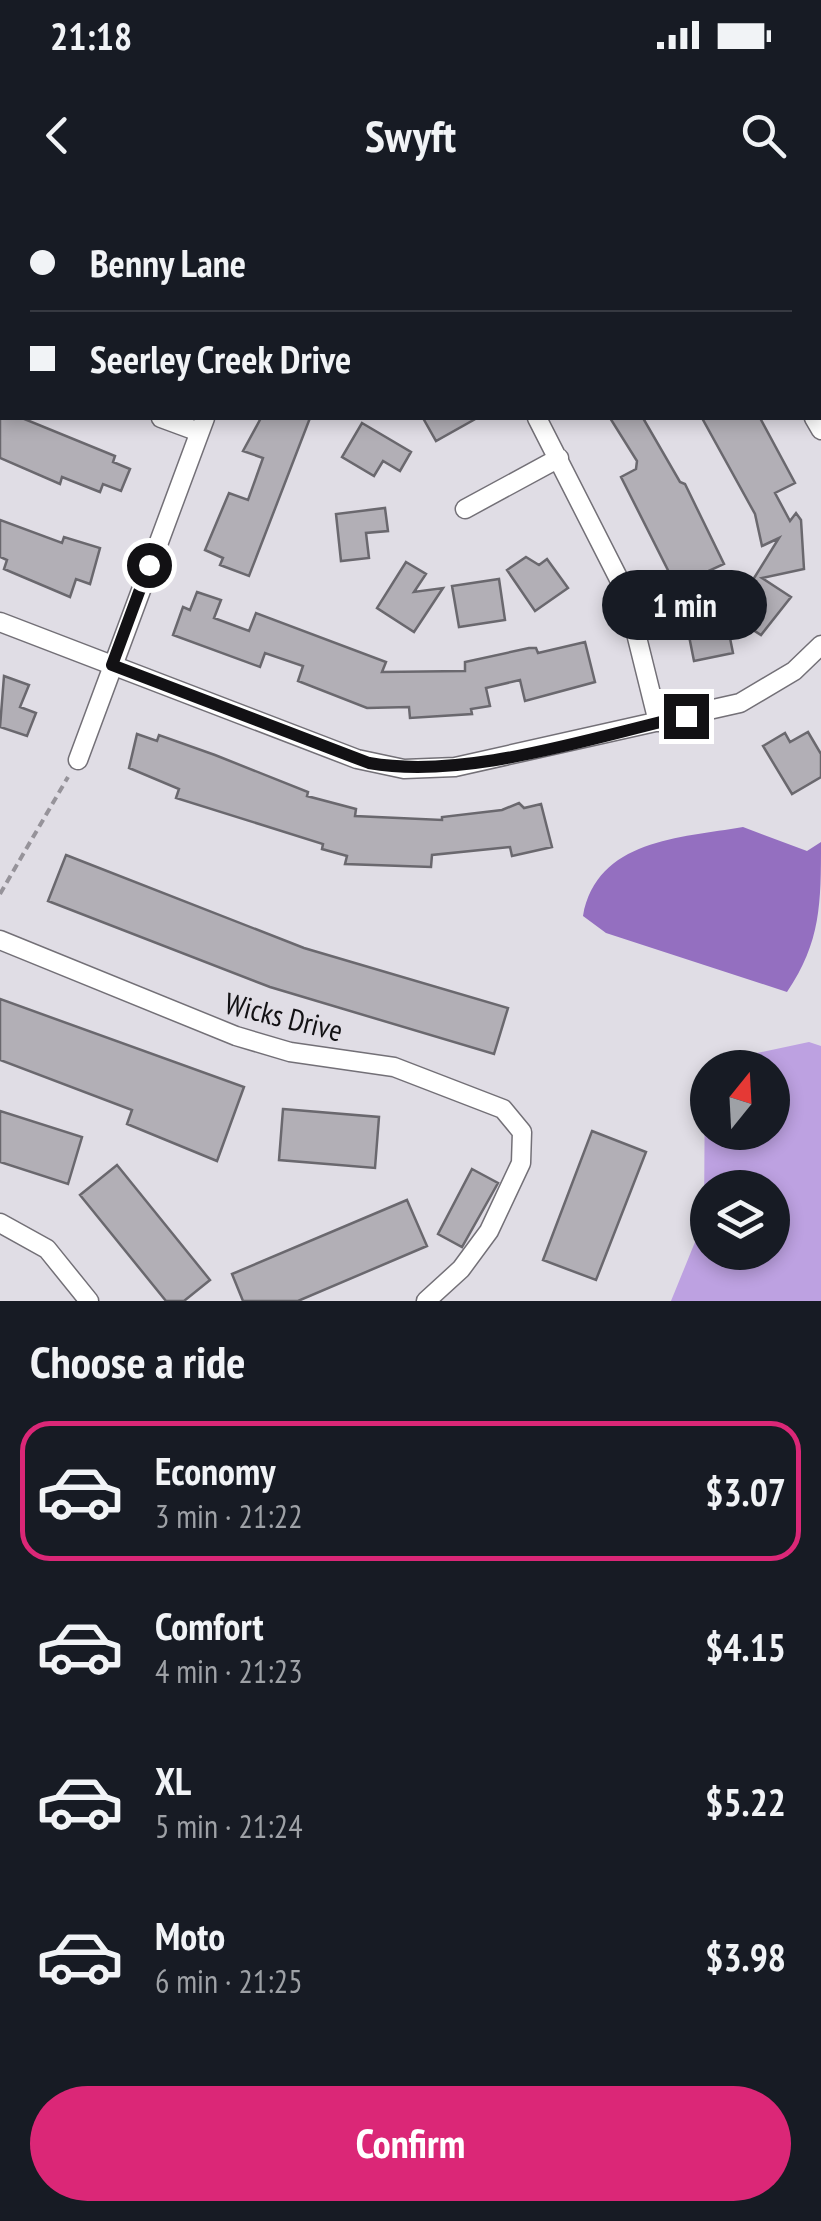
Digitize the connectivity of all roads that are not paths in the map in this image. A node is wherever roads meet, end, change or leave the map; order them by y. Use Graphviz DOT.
graph roads {
  1 [pos="173,420"];
  2 [pos="537,420"];
  3 [pos="202,425"];
  4 [pos="559,458"];
  5 [pos="465,509"];
  6 [pos="0,622"];
  7 [pos="821,644"];
  8 [pos="112,665"];
  9 [pos="658,722"];
  10 [pos="78,760"];
  11 [pos="0,940"];
  12 [pos="0,1223"];
  13 [pos="89,1301"];
  14 [pos="426,1301"];
  1 -- 3 [label="street"];
  2 -- 4 [label="street"];
  3 -- 8 [label="street"];
  4 -- 5 [label="street"];
  4 -- 9 [label="street"];
  6 -- 8 [label="street"];
  7 -- 9 [label="street"];
  8 -- 9 [label="street"];
  8 -- 10 [label="street"];
  11 -- 14 [label="street, Wicks Drive"];
  12 -- 13 [label="street"];
}
